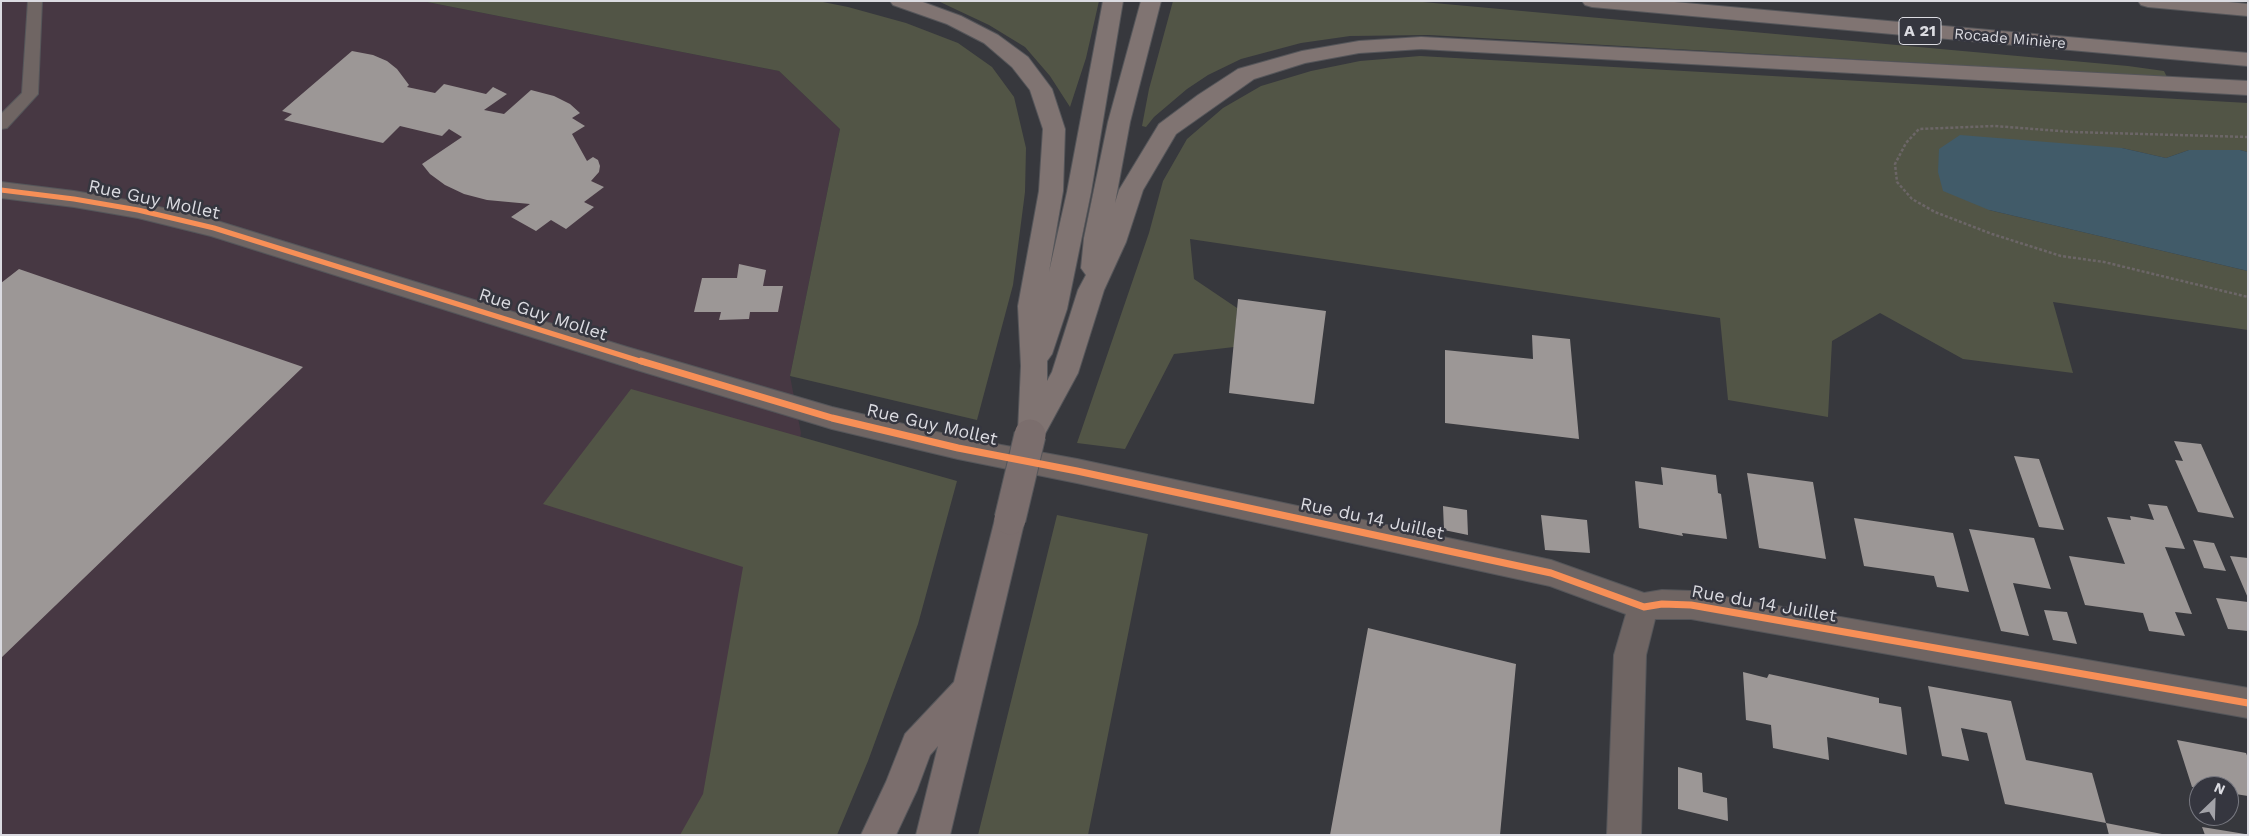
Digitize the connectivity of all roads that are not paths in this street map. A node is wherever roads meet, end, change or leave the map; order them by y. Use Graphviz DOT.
graph roads {
  1 [pos="35,1"];
  2 [pos="900,1"];
  3 [pos="1592,1"];
  4 [pos="2148,1"];
  5 [pos="1112,8"];
  6 [pos="1149,9"];
  7 [pos="2248,10"];
  8 [pos="2248,60"];
  9 [pos="2248,88"];
  10 [pos="1,124"];
  11 [pos="1,190"];
  12 [pos="1091,290"];
  13 [pos="1034,366"];
  14 [pos="1030,435"];
  15 [pos="1077,471"];
  16 [pos="1644,607"];
  17 [pos="967,690"];
  18 [pos="2248,703"];
  19 [pos="878,835"];
  20 [pos="933,835"];
  21 [pos="1624,835"];
  1 -- 10 [label="lane"];
  2 -- 13 [label="highway"];
  3 -- 8 [label="highway, Rocade Minière / A 21"];
  4 -- 7 [label="highway"];
  5 -- 13 [label="highway"];
  6 -- 12 [label="highway"];
  9 -- 12 [label="highway"];
  11 -- 15 [label="street, Rue Guy Mollet"];
  12 -- 14 [label="highway"];
  13 -- 14 [label="highway"];
  14 -- 17 [label="main road, bridge"];
  15 -- 16 [label="street, Rue du 14 Juillet"];
  16 -- 18 [label="street, Rue du 14 Juillet"];
  16 -- 21 [label="street"];
  17 -- 19 [label="main road"];
  17 -- 20 [label="main road"];
}
